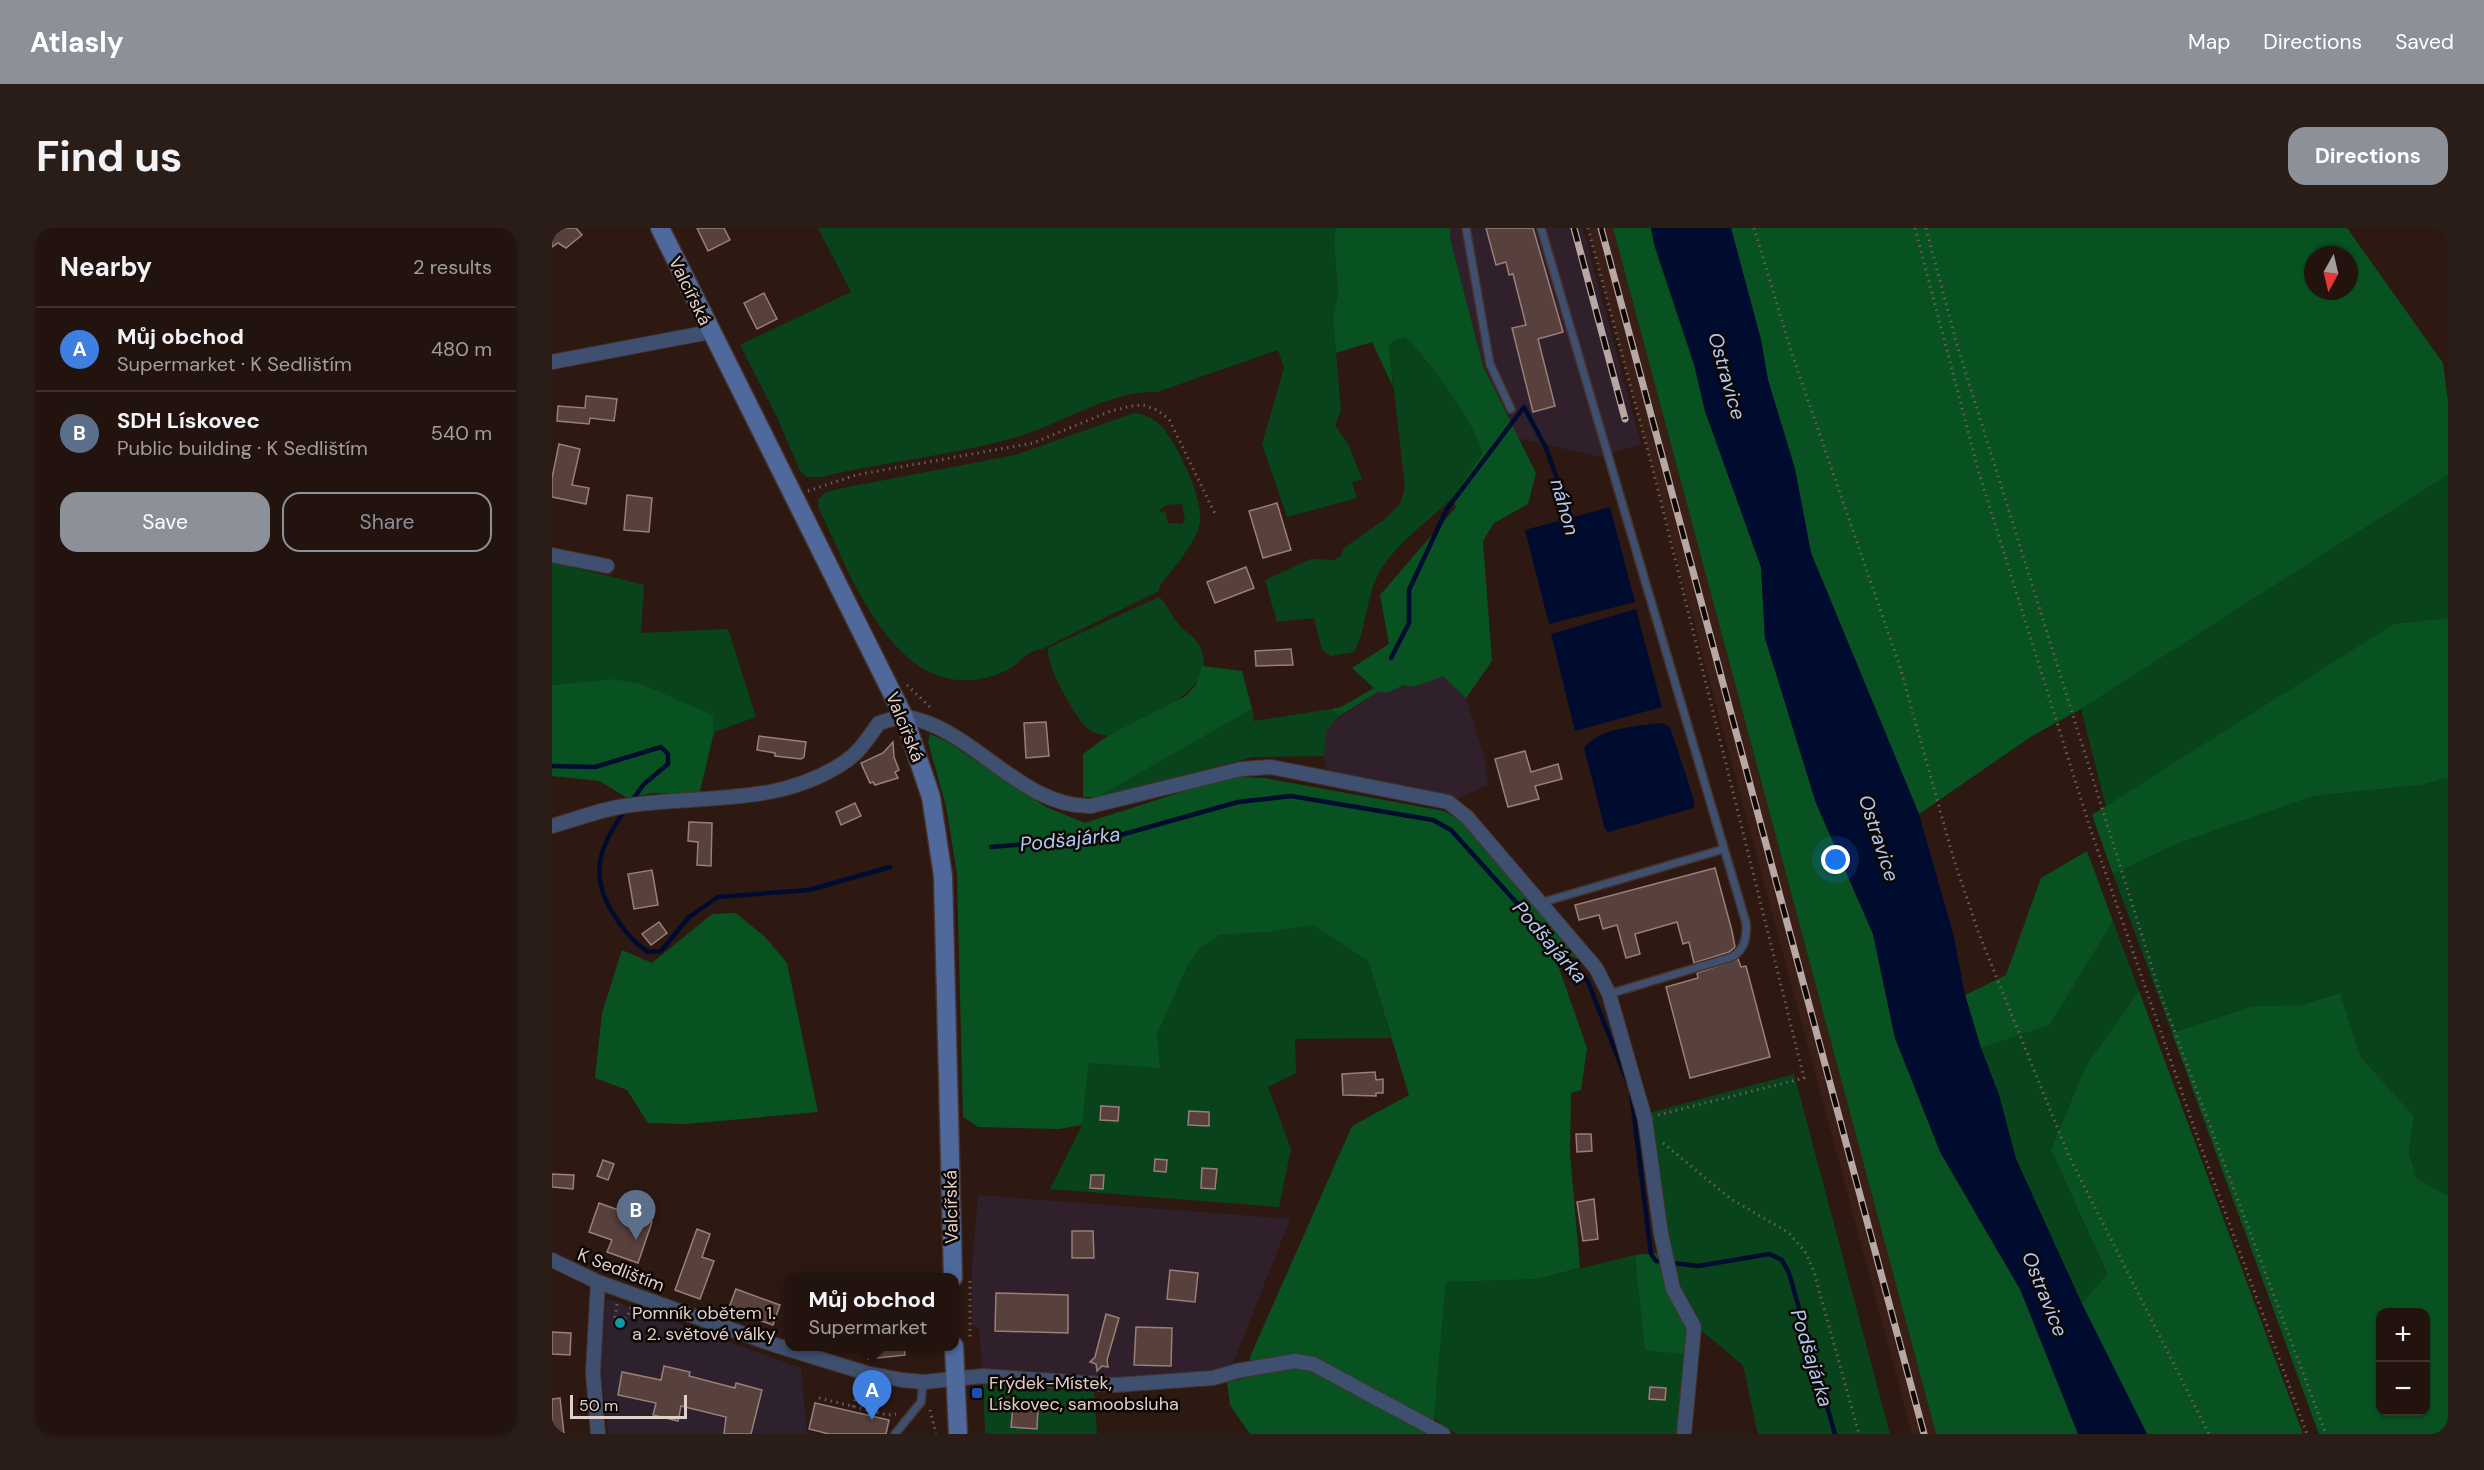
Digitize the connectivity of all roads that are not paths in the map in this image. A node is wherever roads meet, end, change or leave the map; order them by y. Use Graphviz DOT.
graph roads {
  1 [pos="660,228"];
  2 [pos="1466,228"];
  3 [pos="1540,228"];
  4 [pos="710,332"];
  5 [pos="552,362"];
  6 [pos="1511,409"];
  7 [pos="552,555"];
  8 [pos="607,566"];
  9 [pos="904,717"];
  10 [pos="552,826"];
  11 [pos="1724,849"];
  12 [pos="1540,903"];
  13 [pos="1609,994"];
  14 [pos="552,1260"];
  15 [pos="961,1275"];
  16 [pos="598,1282"];
  17 [pos="785,1346"];
  18 [pos="962,1347"];
  19 [pos="798,1351"];
  20 [pos="955,1379"];
  21 [pos="923,1382"];
  22 [pos="598,1434"];
  23 [pos="896,1434"];
  24 [pos="958,1434"];
  25 [pos="1443,1434"];
  26 [pos="1684,1434"];
  1 -- 4 [label="main road, Valcířská"];
  2 -- 6 [label="lane"];
  3 -- 11 [label="lane"];
  4 -- 5 [label="street"];
  4 -- 9 [label="main road, Valcířská"];
  7 -- 8 [label="street"];
  9 -- 10 [label="street"];
  9 -- 12 [label="street"];
  9 -- 15 [label="main road, Valcířská"];
  11 -- 12 [label="lane"];
  11 -- 13 [label="lane"];
  12 -- 13 [label="street"];
  13 -- 26 [label="street"];
  14 -- 16 [label="street, K Sedlištím"];
  16 -- 17 [label="street, K Sedlištím"];
  16 -- 22 [label="street"];
  18 -- 20 [label="main road"];
  19 -- 21 [label="street, K Sedlištím"];
  20 -- 21 [label="street, K Sedlištím"];
  20 -- 24 [label="main road"];
  20 -- 25 [label="street, K Sedlištím"];
  21 -- 23 [label="lane"];
}
